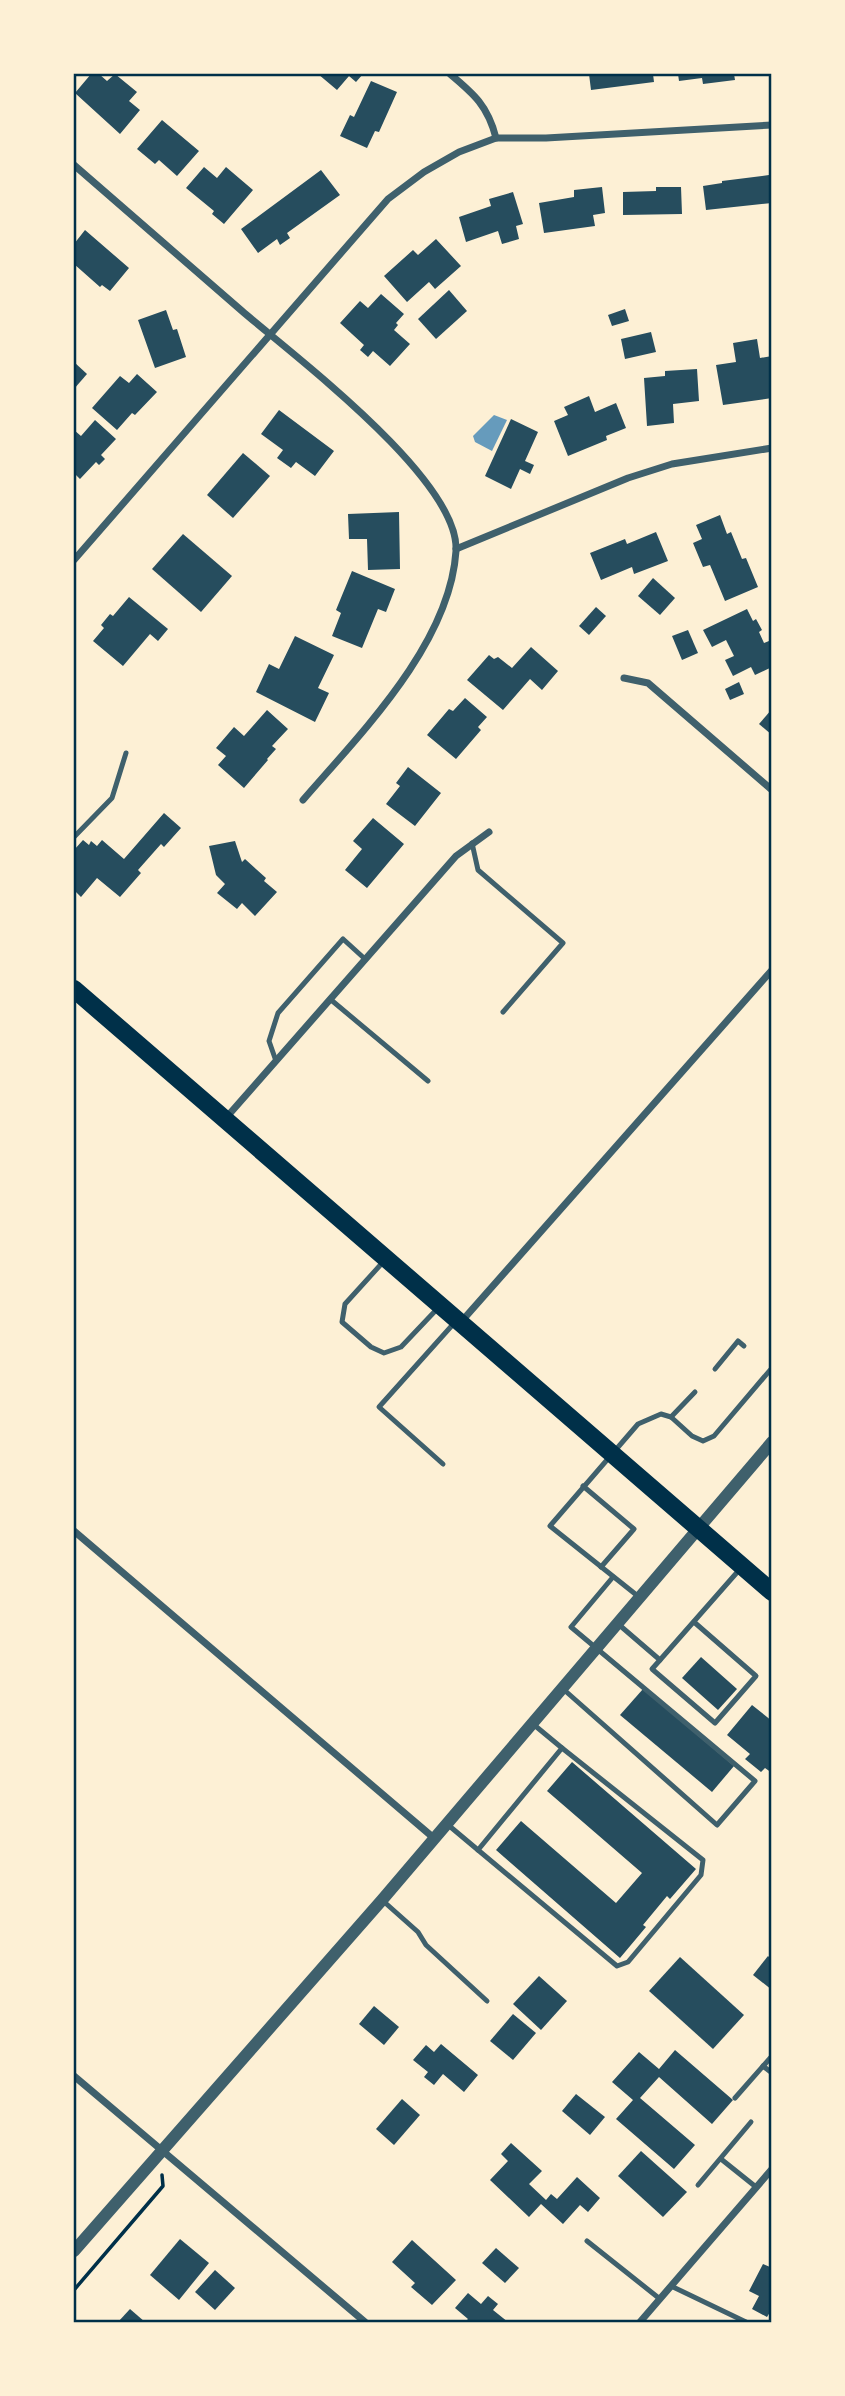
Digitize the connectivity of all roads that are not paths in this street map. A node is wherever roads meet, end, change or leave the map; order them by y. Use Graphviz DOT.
graph roads {
  1 [pos="450,74"];
  2 [pos="772,125"];
  3 [pos="496,138"];
  4 [pos="74,165"];
  5 [pos="269,334"];
  6 [pos="772,448"];
  7 [pos="456,549"];
  8 [pos="74,561"];
  9 [pos="624,678"];
  10 [pos="126,753"];
  11 [pos="772,790"];
  12 [pos="303,800"];
  13 [pos="489,832"];
  14 [pos="74,837"];
  15 [pos="472,843"];
  16 [pos="365,959"];
  17 [pos="772,970"];
  18 [pos="74,989"];
  19 [pos="330,999"];
  20 [pos="503,1012"];
  21 [pos="276,1061"];
  22 [pos="428,1081"];
  23 [pos="225,1120"];
  24 [pos="386,1259"];
  25 [pos="440,1306"];
  26 [pos="459,1322"];
  27 [pos="744,1346"];
  28 [pos="770,1368"];
  29 [pos="715,1369"];
  30 [pos="695,1392"];
  31 [pos="684,1405"];
  32 [pos="690,1409"];
  33 [pos="671,1417"];
  34 [pos="771,1443"];
  35 [pos="610,1454"];
  36 [pos="443,1464"];
  37 [pos="583,1486"];
  38 [pos="697,1528"];
  39 [pos="74,1531"];
  40 [pos="601,1567"];
  41 [pos="742,1567"];
  42 [pos="613,1577"];
  43 [pos="772,1592"];
  44 [pos="639,1597"];
  45 [pos="694,1622"];
  46 [pos="617,1623"];
  47 [pos="595,1648"];
  48 [pos="660,1660"];
  49 [pos="562,1688"];
  50 [pos="532,1723"];
  51 [pos="562,1748"];
  52 [pos="447,1824"];
  53 [pos="435,1839"];
  54 [pos="478,1850"];
  55 [pos="382,1900"];
  56 [pos="488,2001"];
  57 [pos="772,2056"];
  58 [pos="763,2066"];
  59 [pos="772,2073"];
  60 [pos="74,2077"];
  61 [pos="735,2098"];
  62 [pos="751,2122"];
  63 [pos="162,2151"];
  64 [pos="721,2159"];
  65 [pos="772,2169"];
  66 [pos="698,2185"];
  67 [pos="756,2188"];
  68 [pos="587,2241"];
  69 [pos="74,2251"];
  70 [pos="671,2286"];
  71 [pos="660,2299"];
  72 [pos="365,2322"];
  73 [pos="640,2322"];
  74 [pos="746,2322"];
  1 -- 3 [label="street"];
  2 -- 3 [label="street"];
  3 -- 5 [label="street"];
  4 -- 5 [label="street"];
  5 -- 7 [label="street"];
  5 -- 8 [label="street"];
  6 -- 7 [label="street"];
  7 -- 12 [label="street"];
  9 -- 11 [label="street"];
  10 -- 14 [label="lane"];
  13 -- 15 [label="street"];
  15 -- 16 [label="street"];
  15 -- 20 [label="lane"];
  16 -- 19 [label="street"];
  16 -- 21 [label="lane"];
  17 -- 26 [label="street"];
  18 -- 23 [label="main road"];
  19 -- 21 [label="street"];
  19 -- 22 [label="lane"];
  21 -- 23 [label="street"];
  23 -- 24 [label="main road"];
  24 -- 25 [label="main road"];
  24 -- 25 [label="lane"];
  25 -- 26 [label="main road"];
  26 -- 35 [label="main road"];
  26 -- 36 [label="lane"];
  27 -- 29 [label="lane"];
  28 -- 33 [label="lane"];
  30 -- 31 [label="lane"];
  31 -- 32 [label="lane"];
  31 -- 33 [label="lane"];
  33 -- 35 [label="lane"];
  34 -- 38 [label="street"];
  35 -- 37 [label="lane"];
  35 -- 38 [label="main road"];
  37 -- 40 [label="lane"];
  37 -- 40 [label="lane"];
  38 -- 41 [label="main road"];
  38 -- 44 [label="street"];
  39 -- 53 [label="street"];
  40 -- 42 [label="lane"];
  41 -- 43 [label="main road"];
  41 -- 45 [label="lane"];
  42 -- 44 [label="lane"];
  42 -- 47 [label="lane"];
  44 -- 46 [label="street"];
  45 -- 48 [label="lane"];
  45 -- 48 [label="lane"];
  46 -- 47 [label="street"];
  46 -- 48 [label="lane"];
  47 -- 49 [label="street"];
  47 -- 49 [label="lane"];
  49 -- 50 [label="street"];
  50 -- 51 [label="lane"];
  50 -- 52 [label="street"];
  51 -- 54 [label="lane"];
  51 -- 54 [label="lane"];
  52 -- 53 [label="street"];
  52 -- 54 [label="lane"];
  53 -- 55 [label="street"];
  55 -- 56 [label="lane"];
  55 -- 63 [label="street"];
  57 -- 58 [label="lane"];
  58 -- 59 [label="lane"];
  58 -- 61 [label="lane"];
  60 -- 63 [label="street"];
  62 -- 64 [label="lane"];
  63 -- 69 [label="street"];
  63 -- 72 [label="street"];
  64 -- 66 [label="lane"];
  64 -- 67 [label="lane"];
  65 -- 67 [label="street"];
  67 -- 70 [label="street"];
  68 -- 71 [label="lane"];
  70 -- 71 [label="street"];
  70 -- 74 [label="lane"];
  71 -- 73 [label="street"];
}
